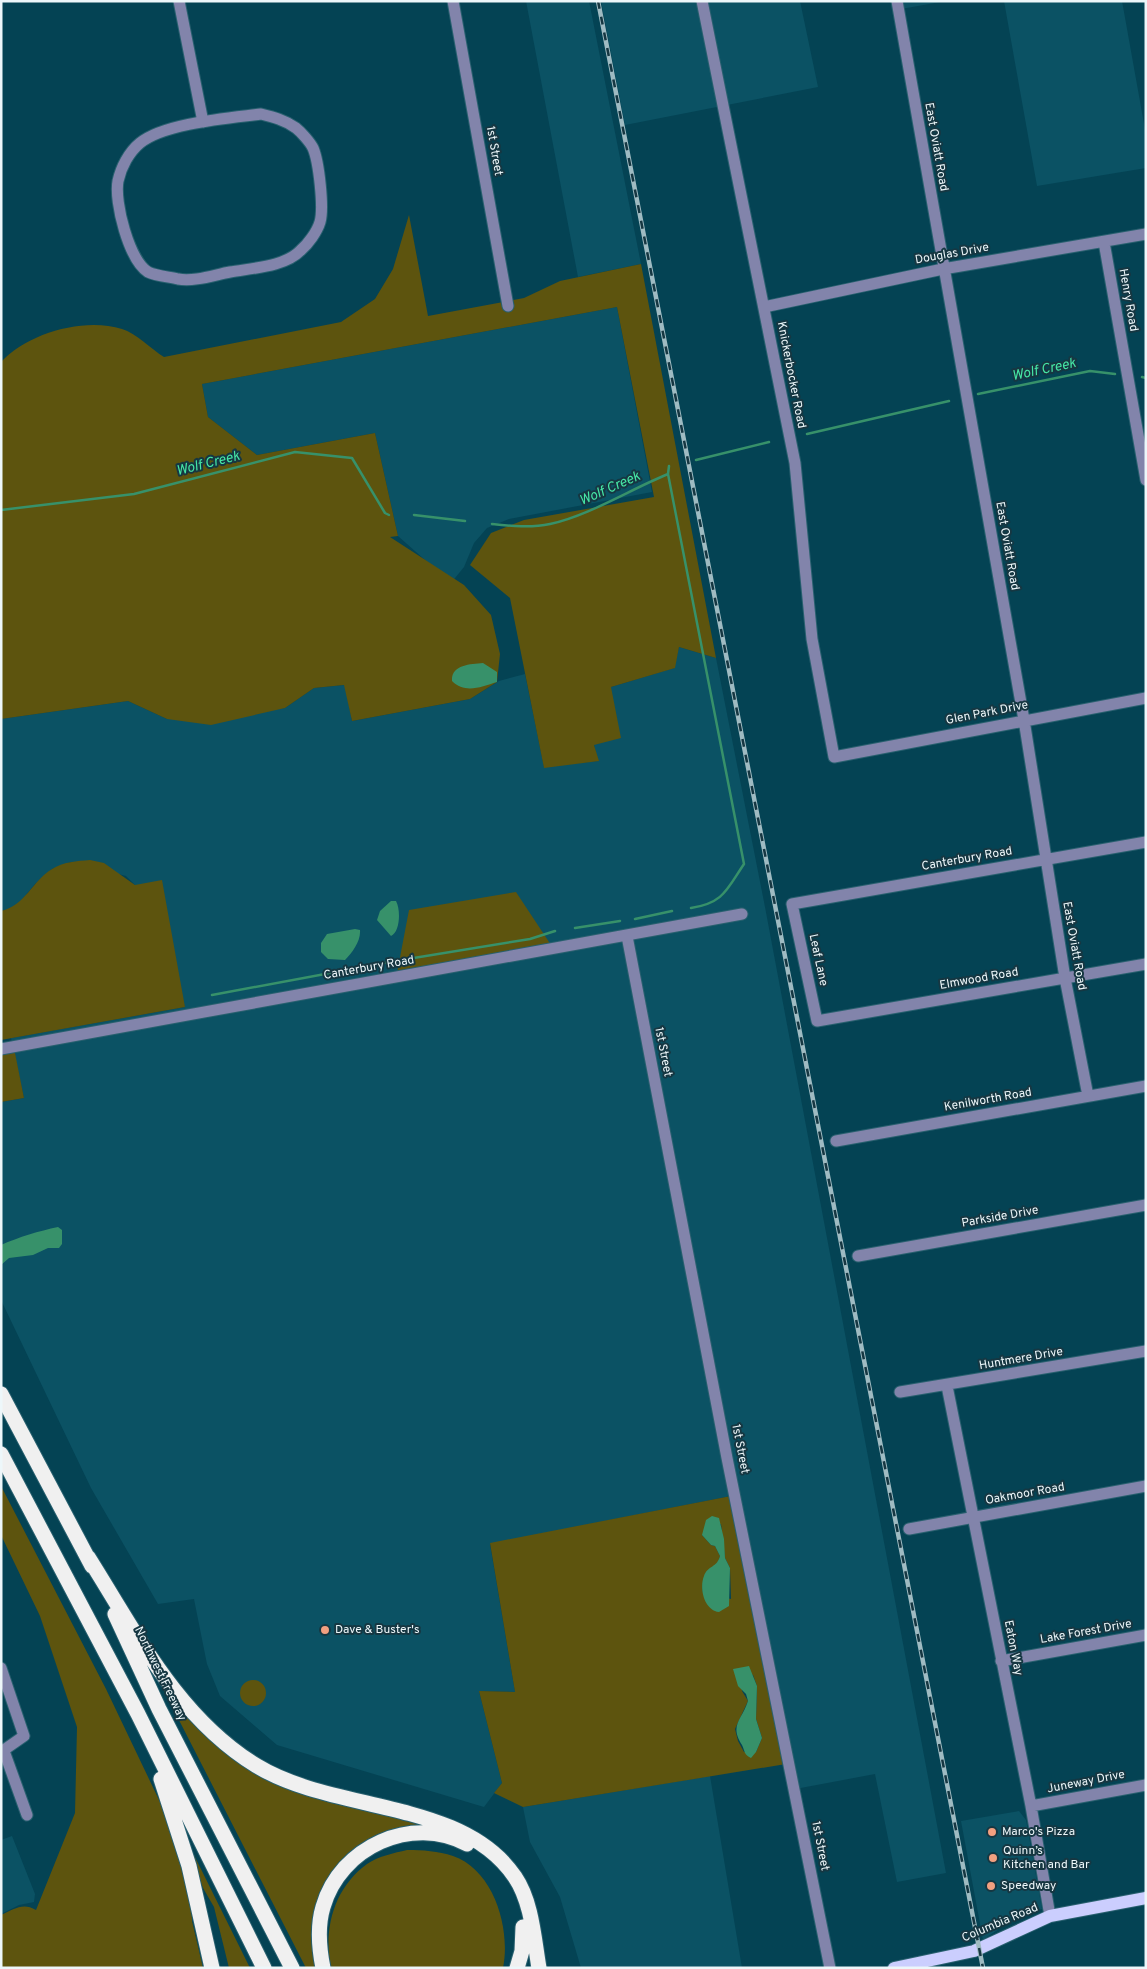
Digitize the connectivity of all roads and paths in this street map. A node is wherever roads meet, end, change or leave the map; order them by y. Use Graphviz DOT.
graph roads {
  1 [pos="179,1"];
  2 [pos="453,1"];
  3 [pos="702,1"];
  4 [pos="896,1"];
  5 [pos="203,122"];
  6 [pos="1146,234"];
  7 [pos="1104,242"];
  8 [pos="944,269"];
  9 [pos="508,306"];
  10 [pos="764,307"];
  11 [pos="1146,480"];
  12 [pos="1146,698"];
  13 [pos="1024,720"];
  14 [pos="834,757"];
  15 [pos="1146,842"];
  16 [pos="1045,860"];
  17 [pos="792,904"];
  18 [pos="742,914"];
  19 [pos="627,936"];
  20 [pos="1146,964"];
  21 [pos="1065,978"];
  22 [pos="817,1021"];
  23 [pos="1,1049"];
  24 [pos="1146,1086"];
  25 [pos="1088,1096"];
  26 [pos="836,1141"];
  27 [pos="1146,1205"];
  28 [pos="858,1256"];
  29 [pos="1146,1351"];
  30 [pos="947,1386"];
  31 [pos="900,1392"];
  32 [pos="1,1394"];
  33 [pos="1,1454"];
  34 [pos="1146,1486"];
  35 [pos="974,1517"];
  36 [pos="909,1529"];
  37 [pos="88,1557"];
  38 [pos="1146,1635"];
  39 [pos="1001,1661"];
  40 [pos="1,1668"];
  41 [pos="138,1714"];
  42 [pos="3,1751"];
  43 [pos="1146,1785"];
  44 [pos="1031,1806"];
  45 [pos="27,1815"];
  46 [pos="1146,1898"];
  47 [pos="1050,1916"];
  48 [pos="523,1927"];
  49 [pos="212,1968"];
  50 [pos="264,1968"];
  51 [pos="292,1968"];
  52 [pos="323,1968"];
  53 [pos="517,1968"];
  54 [pos="530,1968"];
  55 [pos="539,1968"];
  56 [pos="830,1968"];
  57 [pos="894,1968"];
  1 -- 5 [label="street"];
  2 -- 9 [label="street, 1st Street"];
  3 -- 10 [label="street, Knickerbocker Road"];
  4 -- 8 [label="street, East Oviatt Road"];
  5 -- 5 [label="street"];
  6 -- 7 [label="street, Douglas Drive"];
  7 -- 8 [label="street, Douglas Drive"];
  7 -- 11 [label="street, Henry Road"];
  8 -- 10 [label="street, Douglas Drive"];
  8 -- 13 [label="street, East Oviatt Road"];
  10 -- 14 [label="street, Knickerbocker Road"];
  12 -- 13 [label="street, Glen Park Drive"];
  13 -- 14 [label="street, Glen Park Drive"];
  13 -- 16 [label="street, East Oviatt Road"];
  15 -- 16 [label="street, Canterbury Road"];
  16 -- 17 [label="street, Canterbury Road"];
  16 -- 21 [label="street, East Oviatt Road"];
  17 -- 22 [label="street, Leaf Lane"];
  18 -- 19 [label="street, Canterbury Road"];
  19 -- 23 [label="street, Canterbury Road"];
  19 -- 56 [label="street, 1st Street"];
  20 -- 21 [label="street, Elmwood Road"];
  21 -- 22 [label="street, Elmwood Road"];
  21 -- 25 [label="street, East Oviatt Road"];
  24 -- 25 [label="street, Kenilworth Road"];
  25 -- 26 [label="street, Kenilworth Road"];
  27 -- 28 [label="street, Parkside Drive"];
  29 -- 30 [label="street, Huntmere Drive"];
  30 -- 31 [label="street, Huntmere Drive"];
  30 -- 35 [label="street, Eaton Way"];
  32 -- 37 [label="highway, Northwest Freeway"];
  33 -- 41 [label="highway"];
  34 -- 35 [label="street, Oakmoor Road"];
  35 -- 36 [label="street, Oakmoor Road"];
  35 -- 39 [label="street, Eaton Way"];
  37 -- 51 [label="highway, Northwest Freeway"];
  37 -- 55 [label="highway"];
  38 -- 39 [label="street, Lake Forest Drive"];
  39 -- 44 [label="street, Eaton Way"];
  40 -- 42 [label="street"];
  41 -- 49 [label="highway"];
  41 -- 50 [label="highway"];
  42 -- 45 [label="street"];
  43 -- 44 [label="street, Juneway Drive"];
  44 -- 47 [label="street, Eaton Way"];
  46 -- 47 [label="main road, Columbia Road"];
  47 -- 57 [label="main road, Columbia Road"];
  48 -- 52 [label="highway"];
  48 -- 53 [label="highway"];
  48 -- 54 [label="highway"];
}
